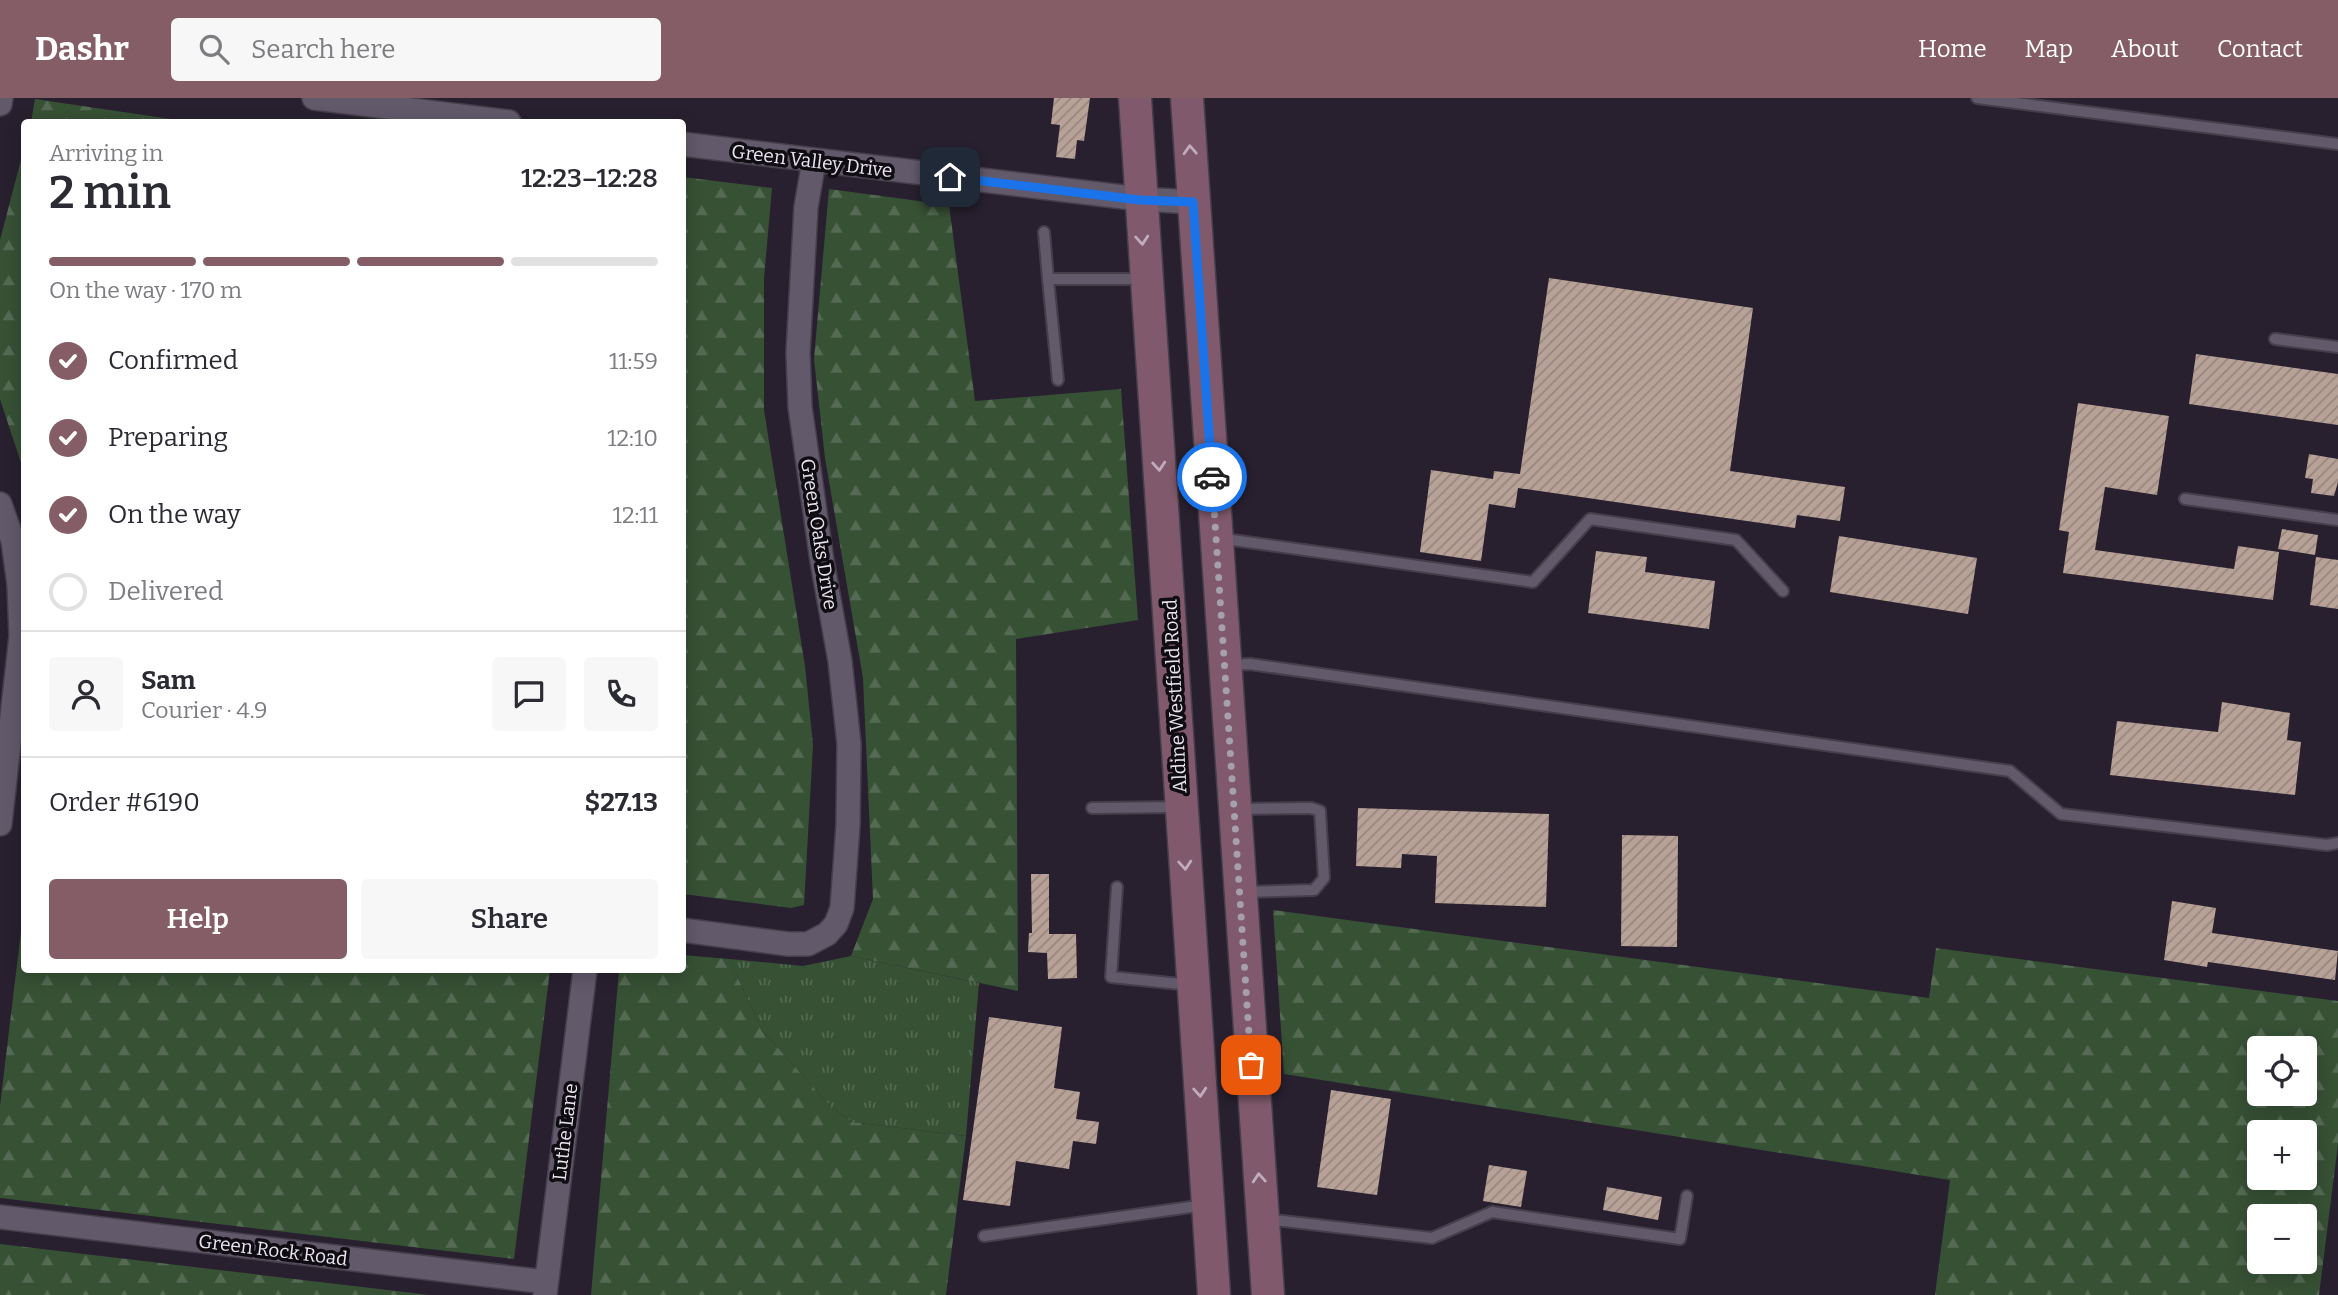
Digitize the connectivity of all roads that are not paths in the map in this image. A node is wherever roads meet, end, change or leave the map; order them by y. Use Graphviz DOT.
graph roads {
  1 [pos="1,98"];
  2 [pos="314,98"];
  3 [pos="1135,98"];
  4 [pos="1187,98"];
  5 [pos="1977,98"];
  6 [pos="0,104"];
  7 [pos="395,115"];
  8 [pos="460,119"];
  9 [pos="2338,144"];
  10 [pos="686,145"];
  11 [pos="814,161"];
  12 [pos="1140,200"];
  13 [pos="1193,202"];
  14 [pos="1044,232"];
  15 [pos="1048,279"];
  16 [pos="1145,279"];
  17 [pos="2275,339"];
  18 [pos="2338,347"];
  19 [pos="1058,380"];
  20 [pos="2185,499"];
  21 [pos="0,504"];
  22 [pos="2338,520"];
  23 [pos="1216,552"];
  24 [pos="1167,569"];
  25 [pos="1783,591"];
  26 [pos="1224,666"];
  27 [pos="14,793"];
  28 [pos="1182,807"];
  29 [pos="1092,808"];
  30 [pos="1233,809"];
  31 [pos="0,824"];
  32 [pos="2338,843"];
  33 [pos="1117,887"];
  34 [pos="1239,892"];
  35 [pos="686,931"];
  36 [pos="585,973"];
  37 [pos="1193,985"];
  38 [pos="1687,1196"];
  39 [pos="1208,1204"];
  40 [pos="0,1217"];
  41 [pos="1262,1218"];
  42 [pos="984,1236"];
  43 [pos="546,1289"];
  44 [pos="1214,1295"];
  45 [pos="1268,1295"];
  1 -- 6 [label="street"];
  2 -- 7 [label="street"];
  3 -- 12 [label="main road, Aldine Westfield Road"];
  13 -- 4 [label="main road, one-way"];
  5 -- 9 [label="lane"];
  7 -- 8 [label="street"];
  10 -- 11 [label="street, Green Valley Drive"];
  11 -- 12 [label="street, Green Valley Drive"];
  11 -- 35 [label="street, Green Oaks Drive"];
  12 -- 13 [label="street, Green Valley Drive"];
  12 -- 16 [label="main road, Aldine Westfield Road, one-way"];
  13 -- 23 [label="main road"];
  14 -- 15 [label="lane"];
  15 -- 16 [label="lane"];
  15 -- 19 [label="lane"];
  16 -- 24 [label="main road, Aldine Westfield Road, one-way"];
  17 -- 18 [label="lane"];
  20 -- 22 [label="lane"];
  21 -- 27 [label="street"];
  23 -- 24 [label="main road"];
  23 -- 25 [label="lane"];
  23 -- 26 [label="main road"];
  24 -- 28 [label="main road, Aldine Westfield Road"];
  26 -- 30 [label="main road"];
  26 -- 32 [label="lane"];
  27 -- 31 [label="street"];
  28 -- 29 [label="lane"];
  28 -- 37 [label="main road, Aldine Westfield Road, one-way"];
  30 -- 34 [label="main road"];
  30 -- 34 [label="lane"];
  33 -- 37 [label="lane"];
  41 -- 34 [label="main road, one-way"];
  36 -- 43 [label="street, Luthe Lane"];
  37 -- 39 [label="main road, Aldine Westfield Road, one-way"];
  38 -- 41 [label="lane"];
  39 -- 42 [label="lane"];
  39 -- 44 [label="main road, Aldine Westfield Road"];
  40 -- 43 [label="street, Green Rock Road"];
  41 -- 45 [label="main road"];
}
